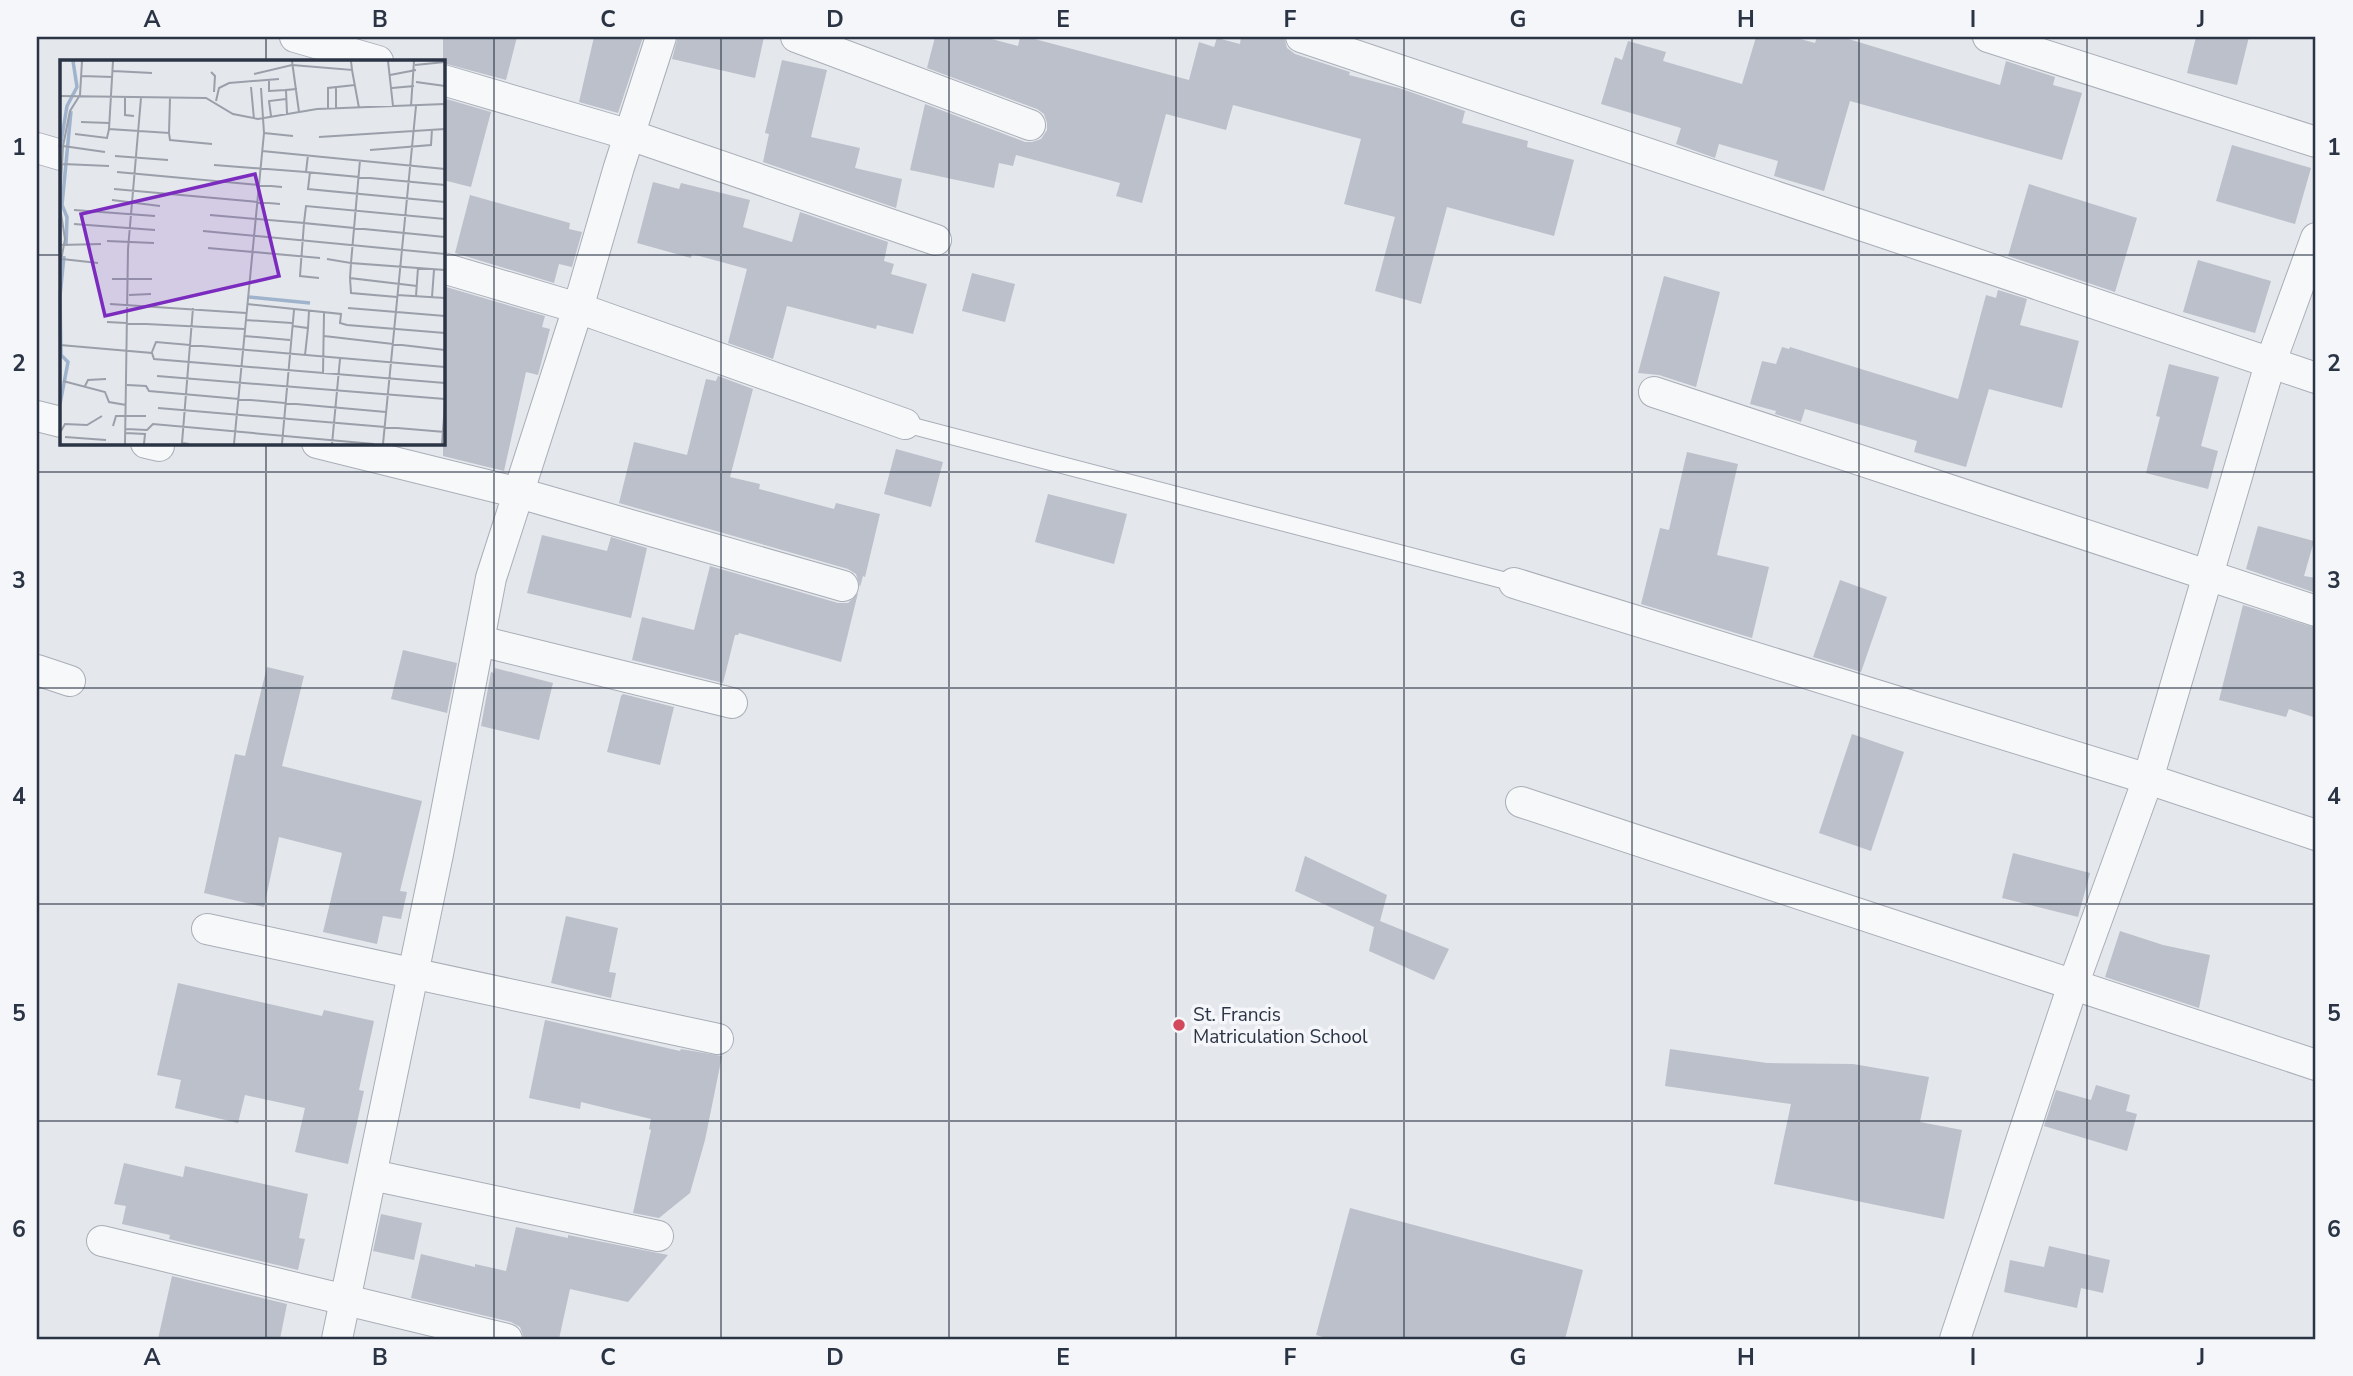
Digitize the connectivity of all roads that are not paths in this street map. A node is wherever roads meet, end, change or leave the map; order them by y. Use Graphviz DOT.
graph roads {
  1 [pos="295,37"];
  2 [pos="661,37"];
  3 [pos="796,37"];
  4 [pos="1301,37"];
  5 [pos="1988,37"];
  6 [pos="375,60"];
  7 [pos="444,80"];
  8 [pos="1030,125"];
  9 [pos="630,135"];
  10 [pos="2316,142"];
  11 [pos="37,148"];
  12 [pos="60,155"];
  13 [pos="2316,238"];
  14 [pos="936,240"];
  15 [pos="444,268"];
  16 [pos="578,308"];
  17 [pos="2270,364"];
  18 [pos="2316,378"];
  19 [pos="1654,392"];
  20 [pos="37,416"];
  21 [pos="60,422"];
  22 [pos="905,424"];
  23 [pos="321,444"];
  24 [pos="519,494"];
  25 [pos="2208,576"];
  26 [pos="1514,583"];
  27 [pos="843,586"];
  28 [pos="2316,611"];
  29 [pos="480,641"];
  30 [pos="37,670"];
  31 [pos="70,681"];
  32 [pos="732,703"];
  33 [pos="2148,779"];
  34 [pos="1521,802"];
  35 [pos="2316,835"];
  36 [pos="207,929"];
  37 [pos="414,975"];
  38 [pos="2073,985"];
  39 [pos="718,1039"];
  40 [pos="2316,1065"];
  41 [pos="372,1175"];
  42 [pos="658,1236"];
  43 [pos="102,1241"];
  44 [pos="345,1301"];
  45 [pos="337,1339"];
  46 [pos="507,1339"];
  47 [pos="1955,1339"];
  1 -- 6 [label="street"];
  2 -- 9 [label="street"];
  3 -- 8 [label="street"];
  4 -- 17 [label="street"];
  5 -- 10 [label="street"];
  7 -- 9 [label="street"];
  9 -- 14 [label="street"];
  9 -- 16 [label="street"];
  11 -- 12 [label="street"];
  13 -- 17 [label="street"];
  15 -- 16 [label="street"];
  16 -- 22 [label="street"];
  16 -- 24 [label="street"];
  17 -- 18 [label="street"];
  17 -- 25 [label="street"];
  19 -- 25 [label="street"];
  20 -- 21 [label="street"];
  22 -- 26 [label="lane"];
  23 -- 24 [label="street"];
  24 -- 27 [label="street"];
  24 -- 29 [label="street"];
  25 -- 28 [label="street"];
  25 -- 33 [label="street"];
  26 -- 33 [label="street"];
  29 -- 32 [label="street"];
  29 -- 37 [label="street"];
  30 -- 31 [label="street"];
  33 -- 35 [label="street"];
  33 -- 38 [label="street"];
  34 -- 38 [label="street"];
  36 -- 37 [label="street"];
  37 -- 39 [label="street"];
  37 -- 41 [label="street"];
  38 -- 40 [label="street"];
  38 -- 47 [label="street"];
  41 -- 42 [label="street"];
  41 -- 44 [label="street"];
  43 -- 44 [label="street"];
  44 -- 45 [label="street"];
  44 -- 46 [label="street"];
}
